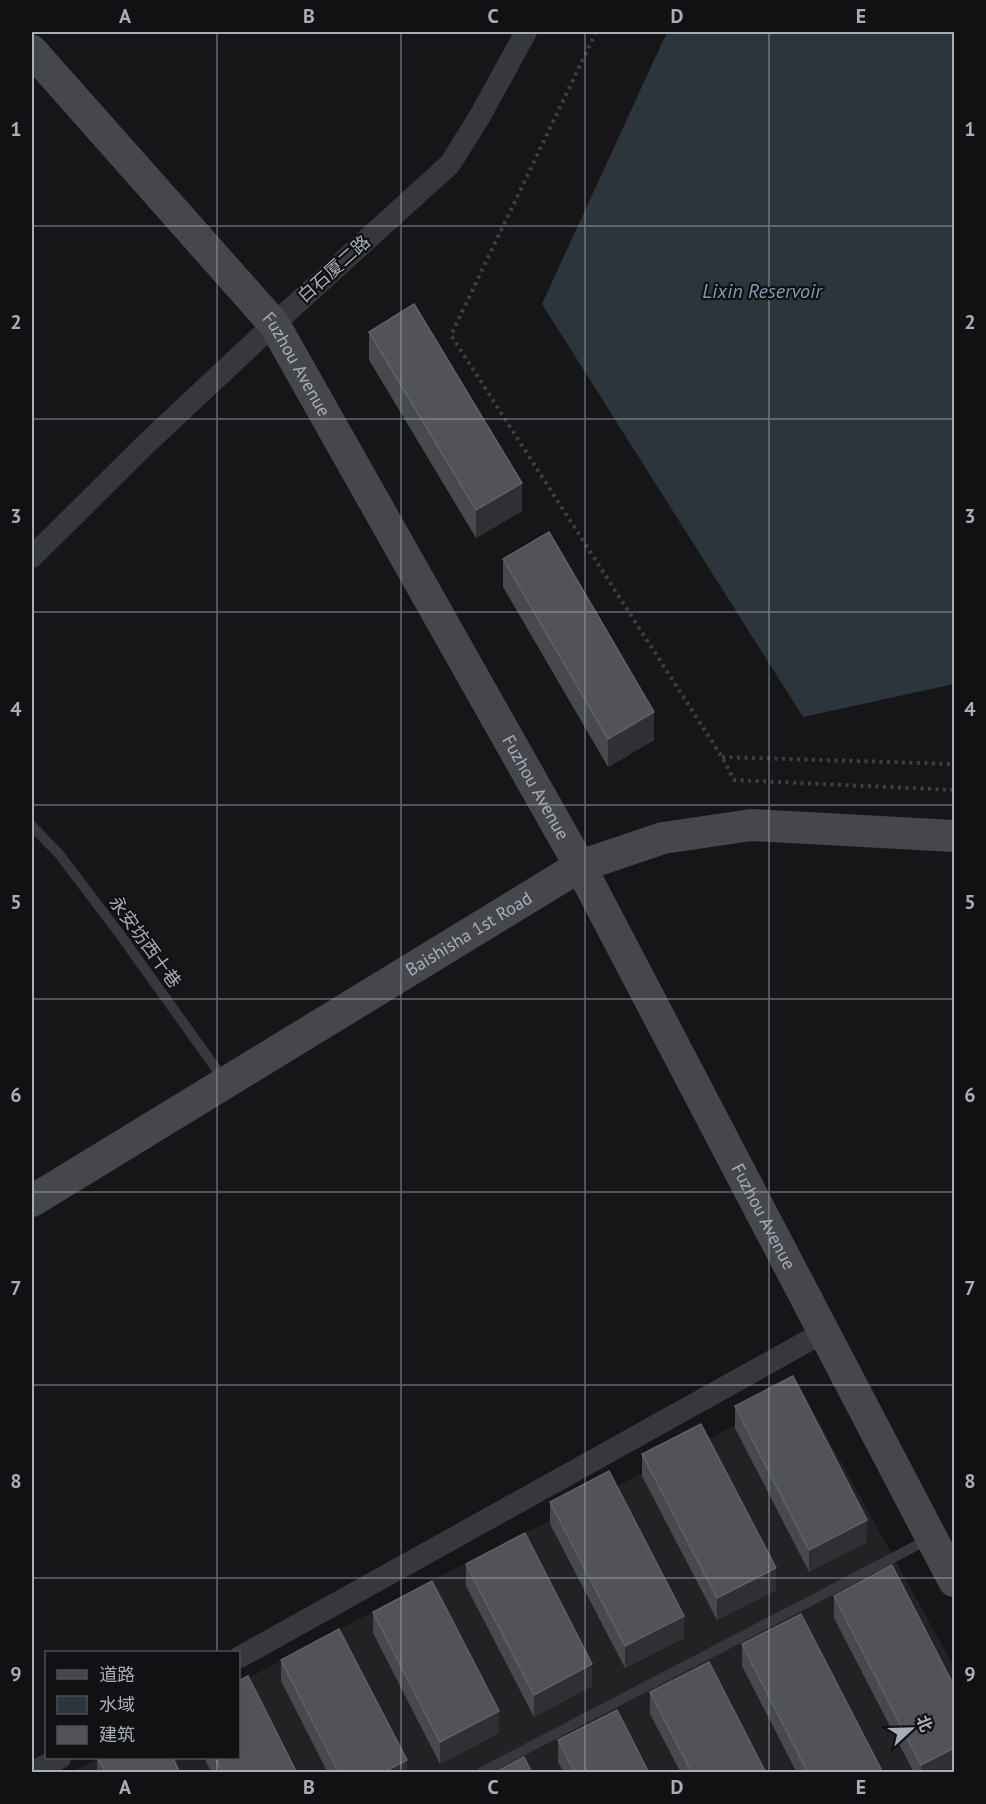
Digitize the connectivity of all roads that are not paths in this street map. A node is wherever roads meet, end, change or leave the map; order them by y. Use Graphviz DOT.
graph roads {
  1 [pos="526,32"];
  2 [pos="32,51"];
  3 [pos="274,324"];
  4 [pos="32,557"];
  5 [pos="32,826"];
  6 [pos="954,836"];
  7 [pos="580,866"];
  8 [pos="226,1082"];
  9 [pos="32,1201"];
  10 [pos="824,1332"];
  11 [pos="932,1538"];
  12 [pos="954,1581"];
  13 [pos="240,1657"];
  14 [pos="58,1759"];
  15 [pos="33,1773"];
  16 [pos="482,1773"];
  1 -- 3 [label="street, 白石厦二路"];
  2 -- 3 [label="street, Fuzhou Avenue"];
  3 -- 4 [label="street, 白石厦二路"];
  3 -- 7 [label="street, Fuzhou Avenue"];
  5 -- 8 [label="lane, 永安坊西十巷"];
  6 -- 7 [label="street, Baishisha 1st Road"];
  7 -- 8 [label="street, Baishisha 1st Road"];
  7 -- 10 [label="street, Fuzhou Avenue"];
  8 -- 9 [label="street, Baishisha 1st Road"];
  10 -- 11 [label="street, Fuzhou Avenue"];
  10 -- 13 [label="street"];
  11 -- 12 [label="street, Fuzhou Avenue"];
  11 -- 16 [label="lane"];
  14 -- 15 [label="street"];
}
